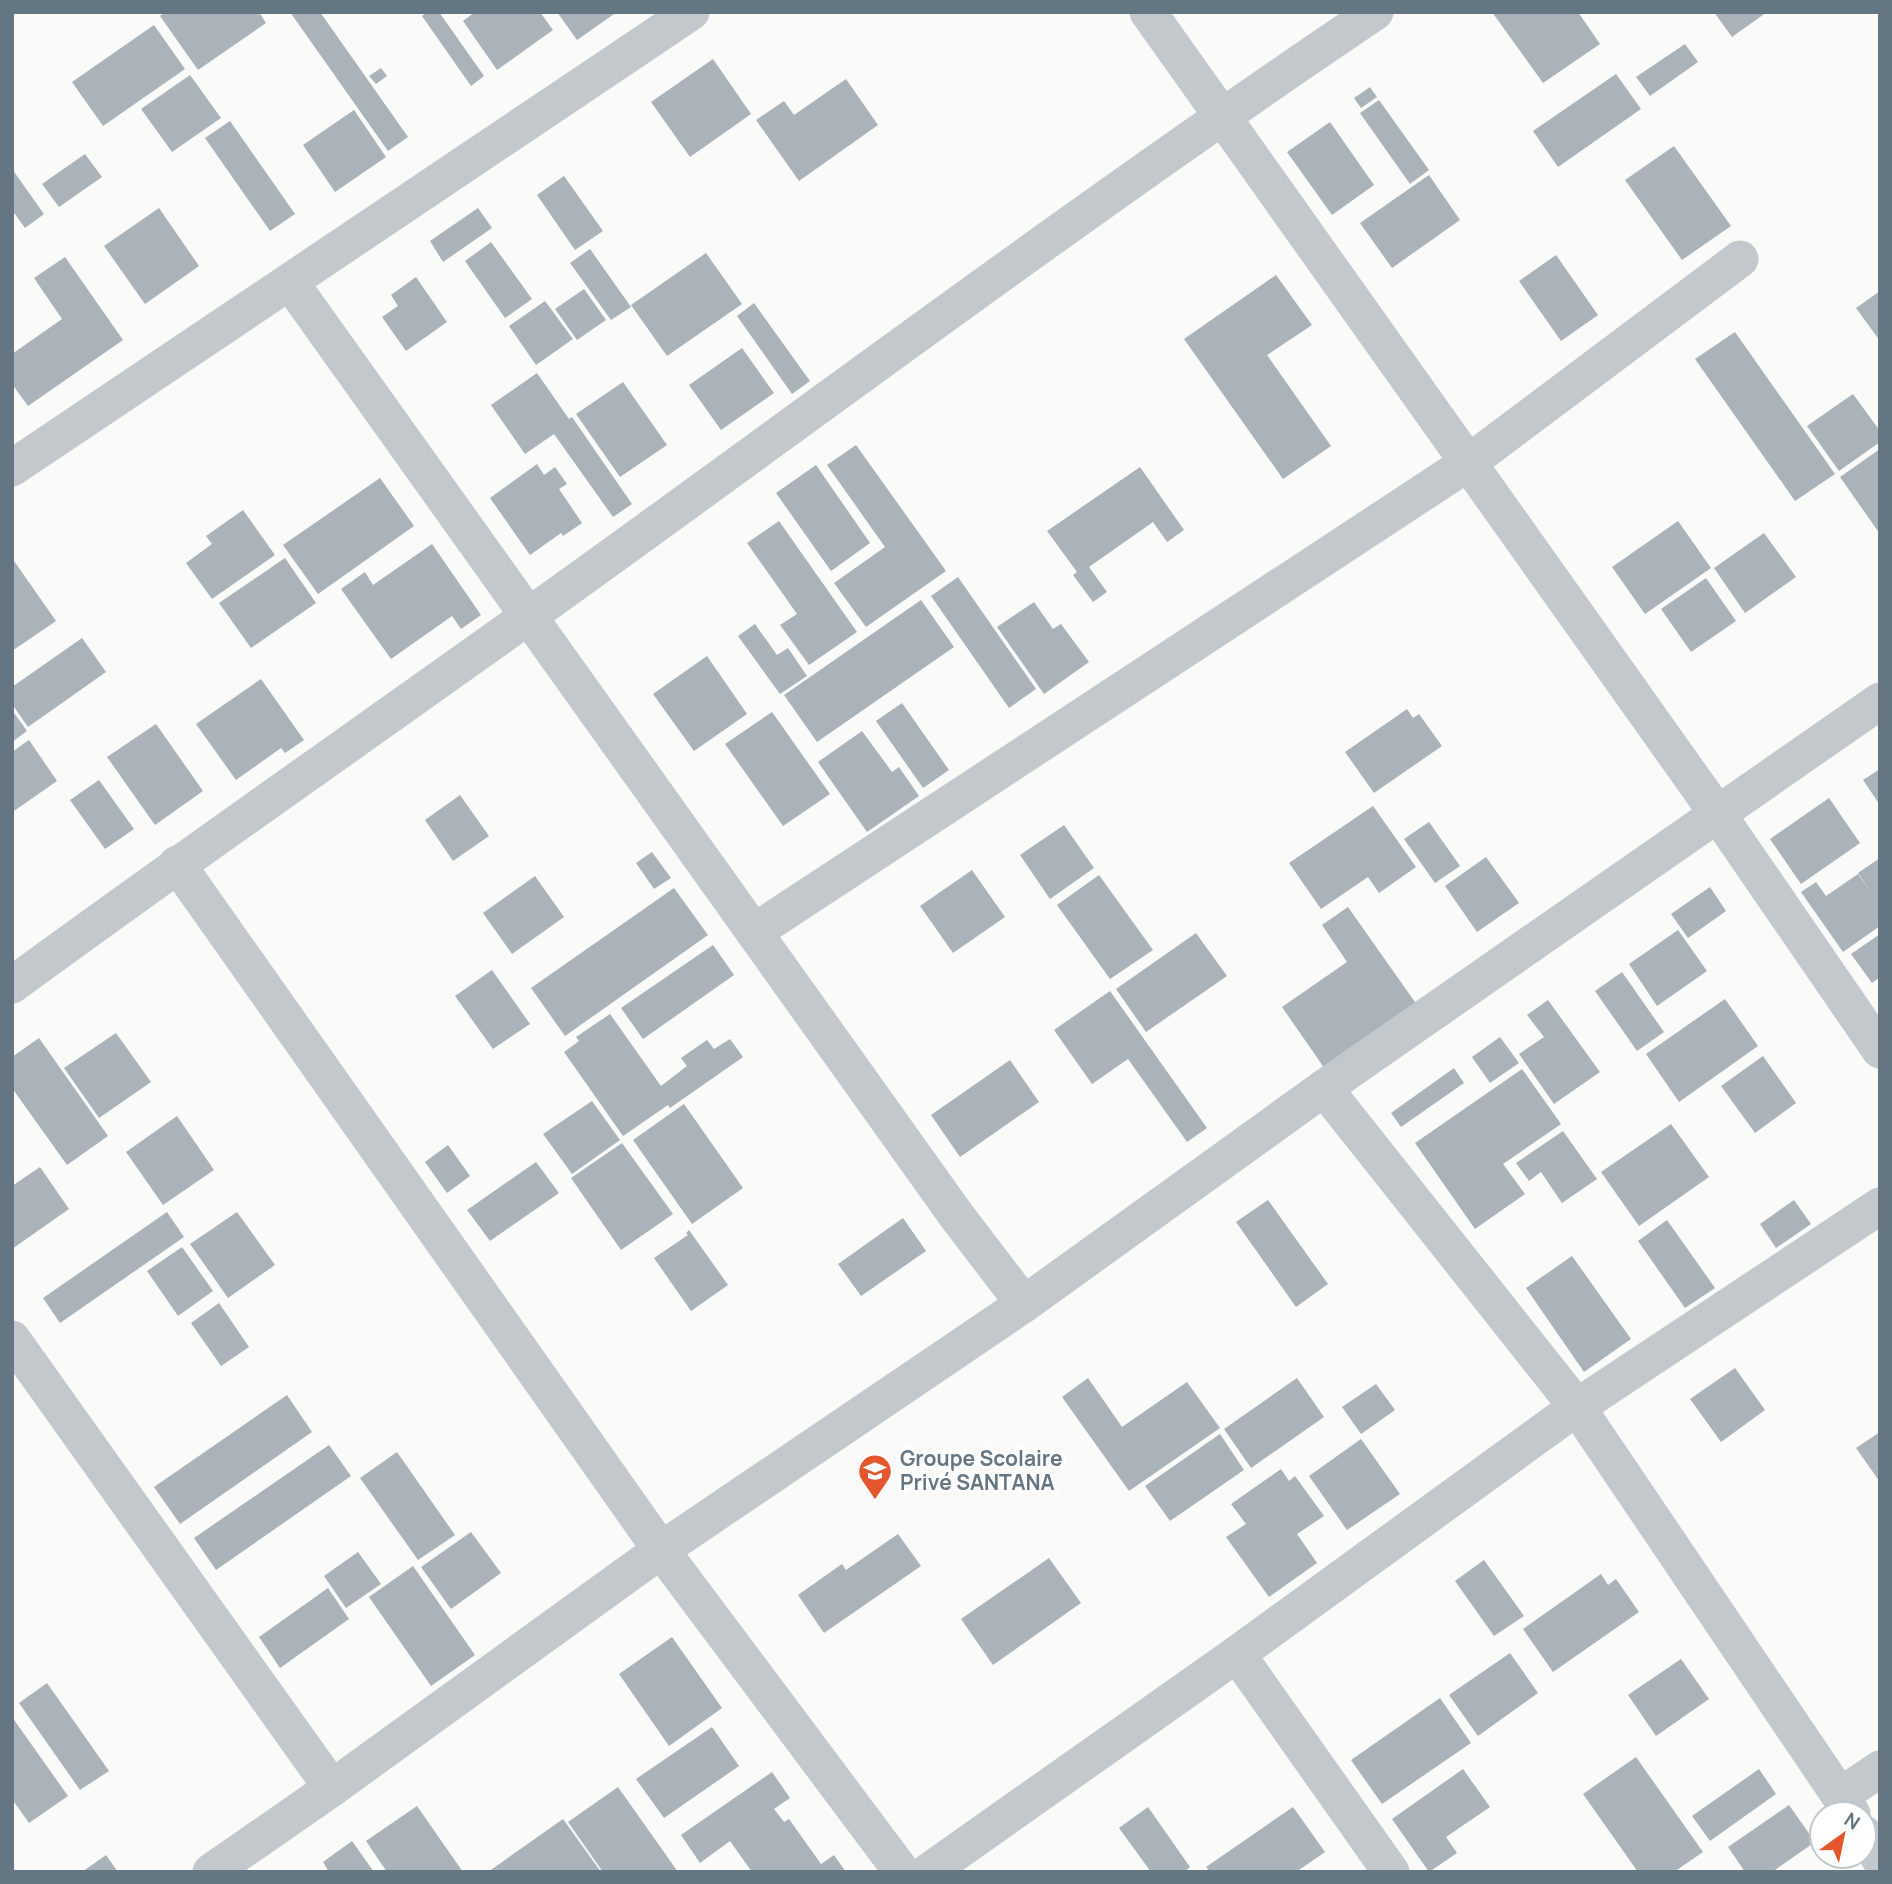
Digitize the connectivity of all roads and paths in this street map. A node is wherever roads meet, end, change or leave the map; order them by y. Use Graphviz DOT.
graph roads {
  1 [pos="691,12"];
  2 [pos="1148,12"];
  3 [pos="1376,12"];
  4 [pos="1221,116"];
  5 [pos="1740,259"];
  6 [pos="290,282"];
  7 [pos="14,463"];
  8 [pos="1468,463"];
  9 [pos="529,616"];
  10 [pos="1880,701"];
  11 [pos="1717,813"];
  12 [pos="177,864"];
  13 [pos="754,932"];
  14 [pos="12,985"];
  15 [pos="1880,1050"];
  16 [pos="1324,1088"];
  17 [pos="1880,1206"];
  18 [pos="1024,1304"];
  19 [pos="12,1339"];
  20 [pos="1577,1406"];
  21 [pos="661,1550"];
  22 [pos="1237,1654"];
  23 [pos="1880,1769"];
  24 [pos="332,1788"];
  25 [pos="1843,1800"];
  26 [pos="1851,1800"];
  27 [pos="211,1872"];
  28 [pos="902,1872"];
  29 [pos="928,1872"];
  30 [pos="1391,1872"];
  1 -- 6 [label="street"];
  2 -- 4 [label="street"];
  3 -- 4 [label="street"];
  4 -- 8 [label="street"];
  4 -- 9 [label="street"];
  5 -- 8 [label="street"];
  6 -- 7 [label="street"];
  6 -- 9 [label="street"];
  8 -- 11 [label="street"];
  8 -- 13 [label="street"];
  9 -- 12 [label="street"];
  9 -- 13 [label="street"];
  10 -- 11 [label="street"];
  11 -- 15 [label="street"];
  11 -- 16 [label="street"];
  12 -- 14 [label="street"];
  12 -- 21 [label="street"];
  13 -- 18 [label="street"];
  16 -- 18 [label="street"];
  16 -- 20 [label="street"];
  17 -- 20 [label="street"];
  18 -- 21 [label="street"];
  19 -- 24 [label="street"];
  20 -- 22 [label="street"];
  20 -- 25 [label="street"];
  21 -- 24 [label="street"];
  21 -- 28 [label="street"];
  22 -- 29 [label="street"];
  22 -- 30 [label="street"];
  23 -- 26 [label="street"];
  24 -- 27 [label="street"];
}
